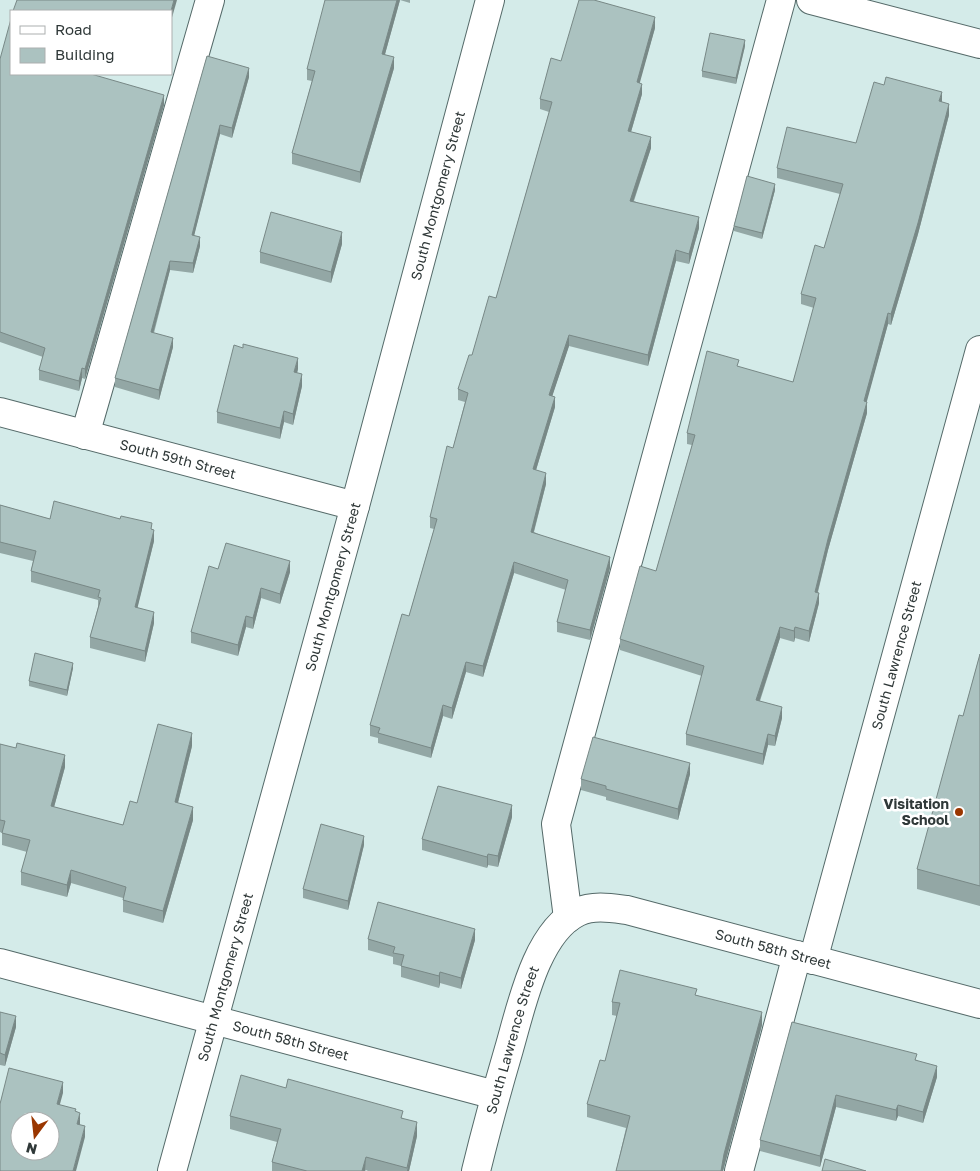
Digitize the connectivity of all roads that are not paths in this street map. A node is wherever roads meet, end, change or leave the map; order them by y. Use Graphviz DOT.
graph roads {
  1 [pos="210,0"];
  2 [pos="490,0"];
  3 [pos="781,0"];
  4 [pos="811,0"];
  5 [pos="980,44"];
  6 [pos="980,350"];
  7 [pos="0,412"];
  8 [pos="85,435"];
  9 [pos="354,506"];
  10 [pos="568,918"];
  11 [pos="805,958"];
  12 [pos="0,963"];
  13 [pos="980,1004"];
  14 [pos="213,1019"];
  15 [pos="495,1095"];
  16 [pos="172,1171"];
  17 [pos="476,1171"];
  18 [pos="739,1171"];
  1 -- 8 [label="street"];
  2 -- 9 [label="street, South Montgomery Street"];
  3 -- 10 [label="street"];
  4 -- 5 [label="street"];
  6 -- 11 [label="street, South Lawrence Street"];
  7 -- 8 [label="street, South 59th Street"];
  8 -- 9 [label="street, South 59th Street"];
  9 -- 14 [label="street, South Montgomery Street"];
  10 -- 11 [label="street, South 58th Street"];
  10 -- 15 [label="street, South Lawrence Street"];
  11 -- 13 [label="street, South 58th Street"];
  11 -- 18 [label="street, South Lawrence Street"];
  12 -- 14 [label="street, South 58th Street"];
  14 -- 15 [label="street, South 58th Street"];
  14 -- 16 [label="street, South Montgomery Street"];
  15 -- 17 [label="street, South Lawrence Street"];
}
